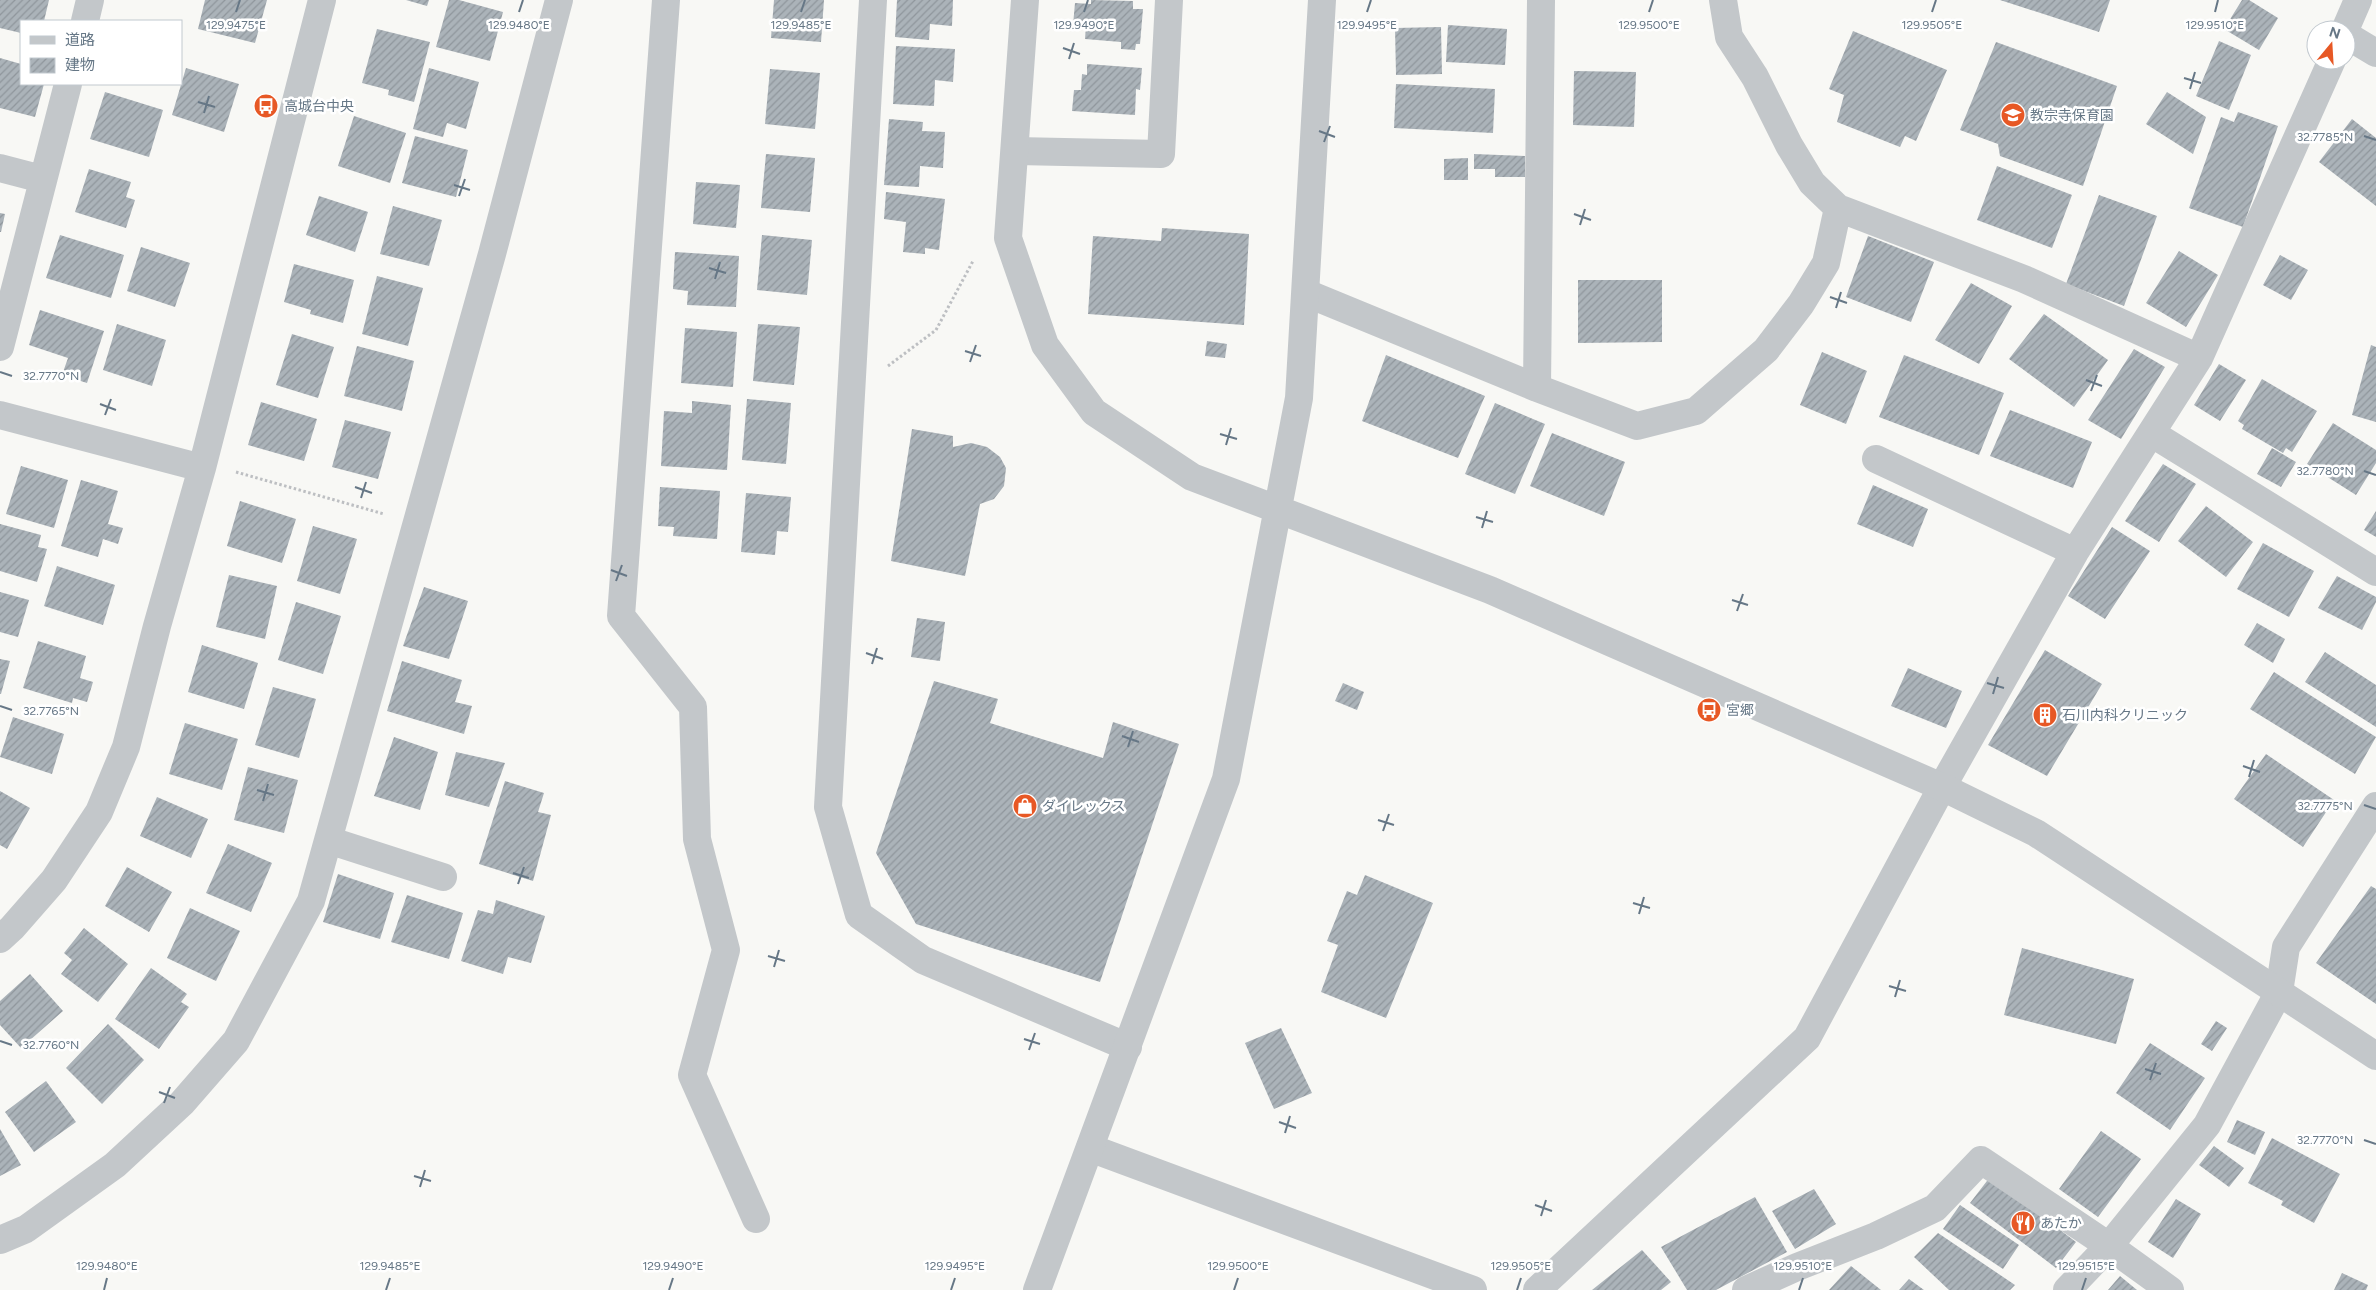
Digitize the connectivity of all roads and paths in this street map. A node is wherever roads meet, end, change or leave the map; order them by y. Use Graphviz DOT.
graph roads {
  1 [pos="90,0"];
  2 [pos="322,0"];
  3 [pos="559,0"];
  4 [pos="666,0"];
  5 [pos="873,0"];
  6 [pos="1025,0"];
  7 [pos="1169,0"];
  8 [pos="1322,0"];
  9 [pos="1541,0"];
  10 [pos="1723,0"];
  11 [pos="2358,0"];
  12 [pos="84,20"];
  13 [pos="2349,20"];
  14 [pos="2356,41"];
  15 [pos="2376,53"];
  16 [pos="2328,70"];
  17 [pos="68,85"];
  18 [pos="1015,151"];
  19 [pos="0,168"];
  20 [pos="42,179"];
  21 [pos="1838,208"];
  22 [pos="973,261"];
  23 [pos="1306,293"];
  24 [pos="0,346"];
  25 [pos="2199,358"];
  26 [pos="884,368"];
  27 [pos="1537,388"];
  28 [pos="0,415"];
  29 [pos="2151,433"];
  30 [pos="1876,460"];
  31 [pos="202,468"];
  32 [pos="233,472"];
  33 [pos="1279,510"];
  34 [pos="417,523"];
  35 [pos="2075,552"];
  36 [pos="2376,572"];
  37 [pos="1942,787"];
  38 [pos="2376,806"];
  39 [pos="328,840"];
  40 [pos="444,877"];
  41 [pos="0,939"];
  42 [pos="2279,992"];
  43 [pos="1128,1047"];
  44 [pos="2376,1056"];
  45 [pos="1090,1148"];
  46 [pos="756,1219"];
  47 [pos="0,1240"];
  48 [pos="2109,1246"];
  49 [pos="1036,1290"];
  50 [pos="1473,1290"];
  51 [pos="1537,1290"];
  52 [pos="1746,1290"];
  53 [pos="2068,1290"];
  54 [pos="2170,1290"];
  1 -- 12 [label="street"];
  2 -- 31 [label="street"];
  3 -- 34 [label="street"];
  4 -- 46 [label="street"];
  5 -- 43 [label="street"];
  6 -- 18 [label="street"];
  7 -- 18 [label="street"];
  8 -- 23 [label="street"];
  9 -- 27 [label="street"];
  10 -- 21 [label="street"];
  11 -- 13 [label="street"];
  14 -- 15 [label="street"];
  16 -- 25 [label="street"];
  17 -- 20 [label="street"];
  18 -- 33 [label="street"];
  19 -- 20 [label="street"];
  20 -- 24 [label="street"];
  21 -- 25 [label="street"];
  21 -- 27 [label="street"];
  22 -- 26 [label="path"];
  23 -- 27 [label="street"];
  23 -- 33 [label="street"];
  25 -- 29 [label="street"];
  28 -- 31 [label="street"];
  29 -- 35 [label="street"];
  29 -- 36 [label="street"];
  30 -- 35 [label="street"];
  31 -- 41 [label="street"];
  32 -- 34 [label="path"];
  33 -- 37 [label="street"];
  33 -- 43 [label="street"];
  34 -- 39 [label="street"];
  35 -- 37 [label="street"];
  37 -- 42 [label="street"];
  37 -- 51 [label="street"];
  38 -- 42 [label="street"];
  39 -- 40 [label="street"];
  39 -- 47 [label="street"];
  42 -- 44 [label="street"];
  42 -- 48 [label="street"];
  43 -- 45 [label="street"];
  45 -- 49 [label="street"];
  45 -- 50 [label="street"];
  48 -- 52 [label="street"];
  48 -- 53 [label="street"];
  48 -- 54 [label="street"];
}
